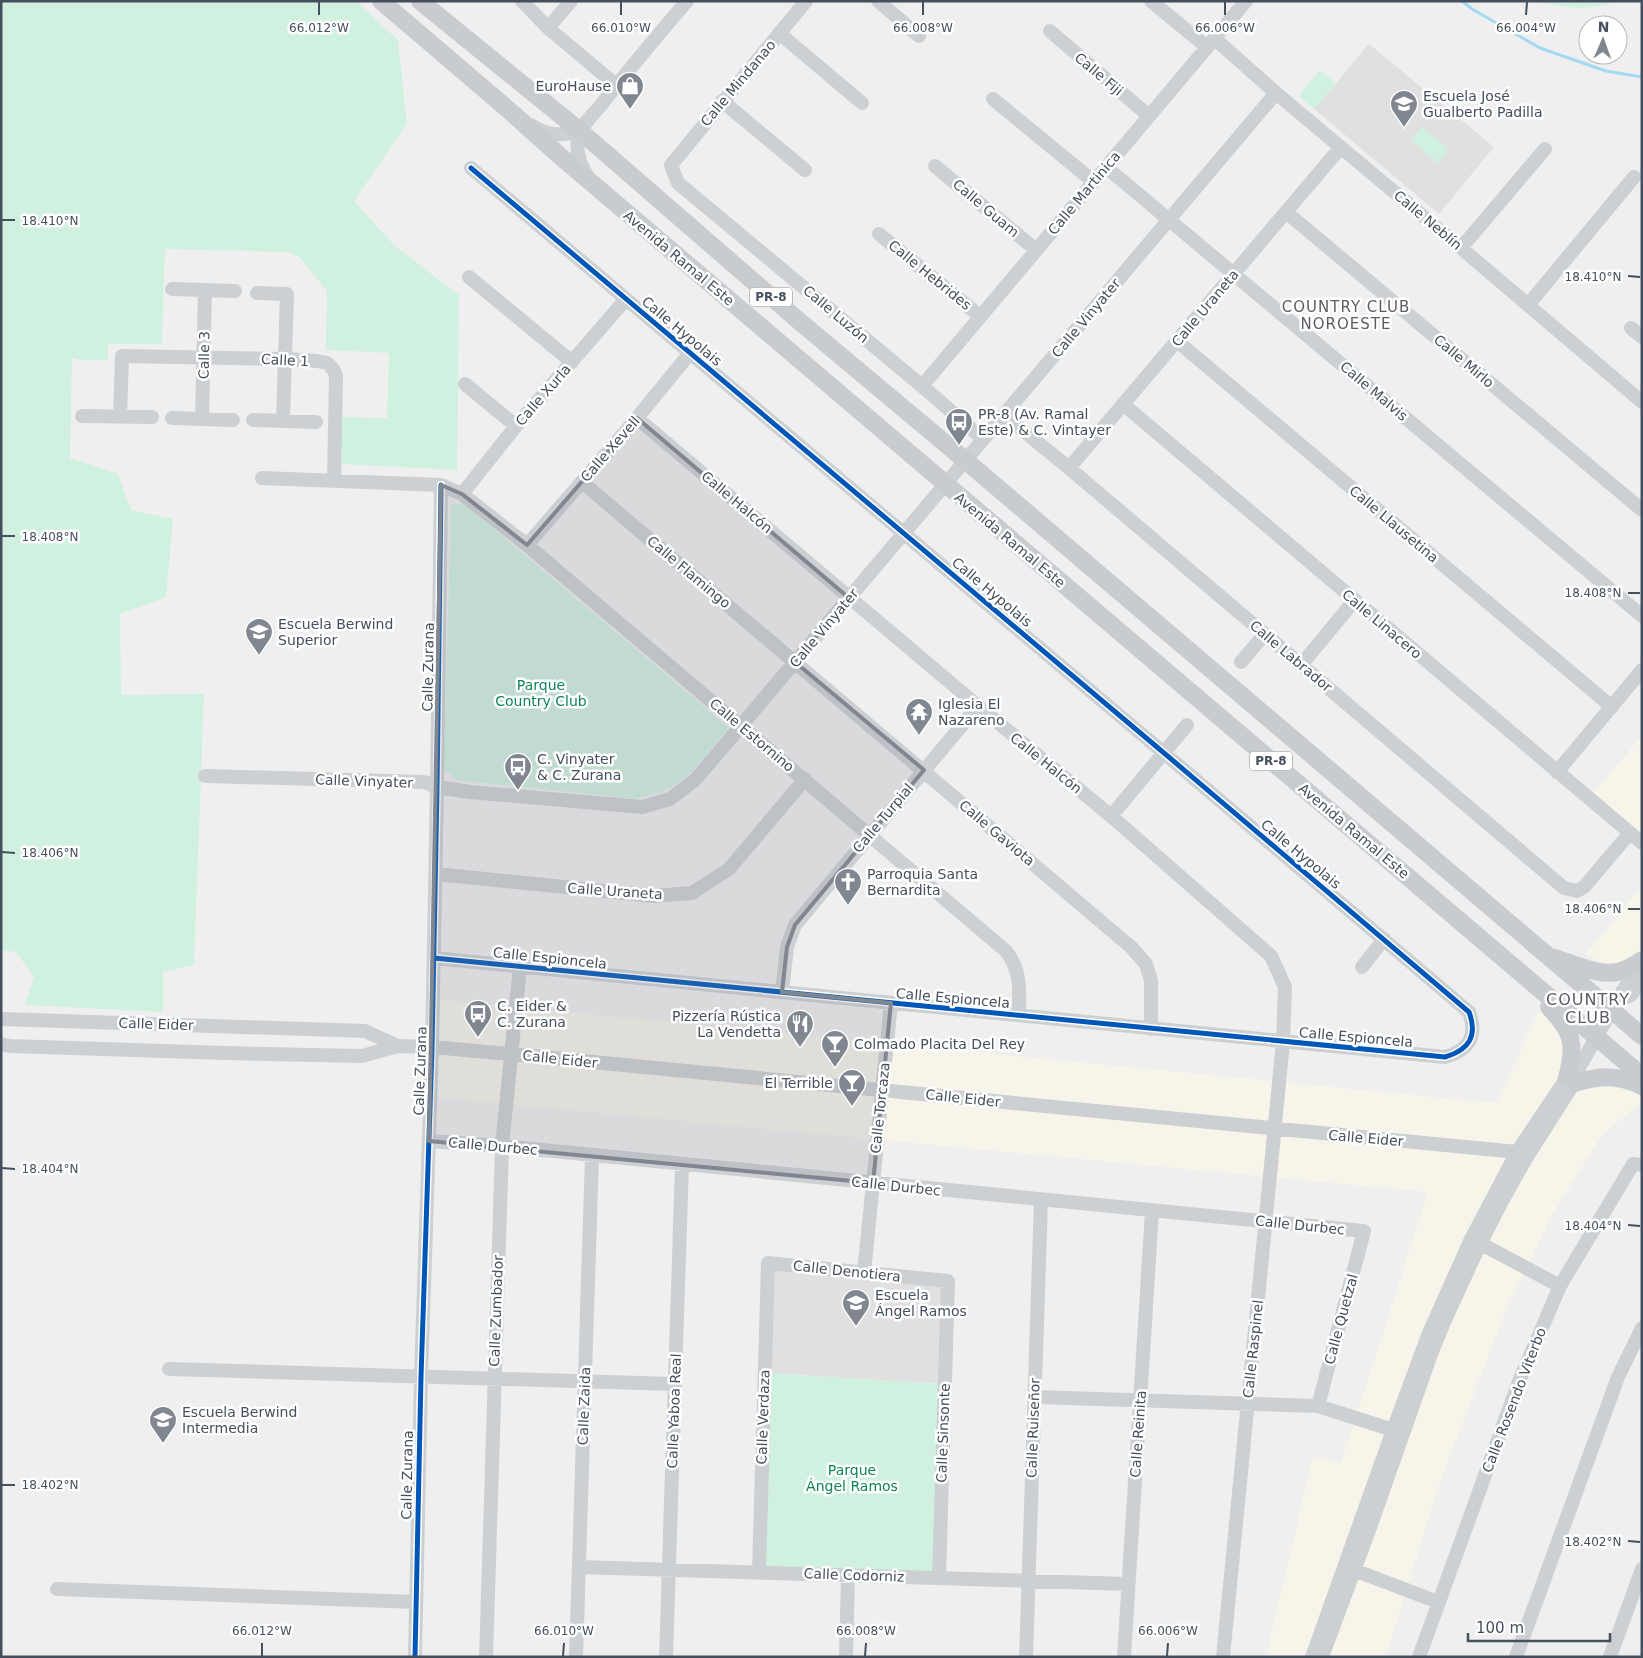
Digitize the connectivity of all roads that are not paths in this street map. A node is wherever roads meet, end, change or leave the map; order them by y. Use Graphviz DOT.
graph roads {
  1 [pos="381,1"];
  2 [pos="420,1"];
  3 [pos="522,1"];
  4 [pos="571,1"];
  5 [pos="687,1"];
  6 [pos="806,1"];
  7 [pos="878,1"];
  8 [pos="1151,1"];
  9 [pos="1246,1"];
  10 [pos="548,28"];
  11 [pos="1050,32"];
  12 [pos="779,33"];
  13 [pos="919,36"];
  14 [pos="1211,43"];
  15 [pos="616,85"];
  16 [pos="1276,93"];
  17 [pos="993,99"];
  18 [pos="722,101"];
  19 [pos="862,103"];
  20 [pos="510,112"];
  21 [pos="1149,116"];
  22 [pos="580,131"];
  23 [pos="1341,147"];
  24 [pos="1545,149"];
  25 [pos="671,165"];
  26 [pos="936,166"];
  27 [pos="1106,167"];
  28 [pos="471,168"];
  29 [pos="805,170"];
  30 [pos="1634,177"];
  31 [pos="1094,182"];
  32 [pos="594,186"];
  33 [pos="1286,212"];
  34 [pos="1169,219"];
  35 [pos="879,234"];
  36 [pos="1461,248"];
  37 [pos="1036,250"];
  38 [pos="1234,274"];
  39 [pos="469,277"];
  40 [pos="172,289"];
  41 [pos="205,291"];
  42 [pos="235,291"];
  43 [pos="257,293"];
  44 [pos="626,299"];
  45 [pos="1528,305"];
  46 [pos="980,316"];
  47 [pos="1177,341"];
  48 [pos="690,353"];
  49 [pos="204,357"];
  50 [pos="286,359"];
  51 [pos="572,362"];
  52 [pos="465,384"];
  53 [pos="922,386"];
  54 [pos="1642,402"];
  55 [pos="1123,404"];
  56 [pos="1004,415"];
  57 [pos="82,416"];
  58 [pos="120,416"];
  59 [pos="152,417"];
  60 [pos="172,418"];
  61 [pos="637,418"];
  62 [pos="202,419"];
  63 [pos="233,420"];
  64 [pos="253,420"];
  65 [pos="284,420"];
  66 [pos="316,422"];
  67 [pos="516,426"];
  68 [pos="984,439"];
  69 [pos="965,460"];
  70 [pos="1069,468"];
  71 [pos="262,478"];
  72 [pos="334,480"];
  73 [pos="582,482"];
  74 [pos="945,485"];
  75 [pos="441,486"];
  76 [pos="462,494"];
  77 [pos="1642,510"];
  78 [pos="904,533"];
  79 [pos="527,545"];
  80 [pos="850,598"];
  81 [pos="1354,601"];
  82 [pos="1642,616"];
  83 [pos="1264,635"];
  84 [pos="795,662"];
  85 [pos="1241,662"];
  86 [pos="1301,665"];
  87 [pos="1642,670"];
  88 [pos="978,706"];
  89 [pos="1612,707"];
  90 [pos="1188,725"];
  91 [pos="741,726"];
  92 [pos="1164,753"];
  93 [pos="924,770"];
  94 [pos="1558,772"];
  95 [pos="205,776"];
  96 [pos="805,779"];
  97 [pos="437,787"];
  98 [pos="1111,816"];
  99 [pos="1629,834"];
  100 [pos="869,835"];
  101 [pos="1642,843"];
  102 [pos="436,874"];
  103 [pos="1384,940"];
  104 [pos="1548,956"];
  105 [pos="434,958"];
  106 [pos="1642,962"];
  107 [pos="520,967"];
  108 [pos="1362,967"];
  109 [pos="1522,973"];
  110 [pos="1642,980"];
  111 [pos="782,992"];
  112 [pos="891,1003"];
  113 [pos="1615,1006"];
  114 [pos="1019,1015"];
  115 [pos="1,1019"];
  116 [pos="1151,1029"];
  117 [pos="1642,1036"];
  118 [pos="1596,1037"];
  119 [pos="1283,1042"];
  120 [pos="1,1044"];
  121 [pos="398,1046"];
  122 [pos="1466,1046"];
  123 [pos="432,1047"];
  124 [pos="511,1054"];
  125 [pos="1642,1076"];
  126 [pos="1572,1078"];
  127 [pos="1642,1086"];
  128 [pos="882,1090"];
  129 [pos="1275,1129"];
  130 [pos="429,1141"];
  131 [pos="502,1146"];
  132 [pos="1522,1154"];
  133 [pos="592,1156"];
  134 [pos="682,1164"];
  135 [pos="1642,1165"];
  136 [pos="873,1183"];
  137 [pos="1040,1200"];
  138 [pos="1152,1211"];
  139 [pos="1265,1221"];
  140 [pos="1364,1232"];
  141 [pos="1476,1241"];
  142 [pos="768,1263"];
  143 [pos="864,1273"];
  144 [pos="1560,1286"];
  145 [pos="948,1288"];
  146 [pos="1642,1328"];
  147 [pos="168,1369"];
  148 [pos="422,1377"];
  149 [pos="494,1379"];
  150 [pos="584,1382"];
  151 [pos="674,1384"];
  152 [pos="1034,1397"];
  153 [pos="1141,1400"];
  154 [pos="1247,1403"];
  155 [pos="1318,1406"];
  156 [pos="1393,1430"];
  157 [pos="579,1567"];
  158 [pos="668,1568"];
  159 [pos="1350,1568"];
  160 [pos="1642,1569"];
  161 [pos="759,1572"];
  162 [pos="848,1575"];
  163 [pos="939,1577"];
  164 [pos="1028,1580"];
  165 [pos="1128,1584"];
  166 [pos="57,1589"];
  167 [pos="416,1602"];
  168 [pos="1438,1602"];
  169 [pos="414,1657"];
  170 [pos="486,1657"];
  171 [pos="576,1657"];
  172 [pos="666,1657"];
  173 [pos="846,1657"];
  174 [pos="1026,1657"];
  175 [pos="1124,1657"];
  176 [pos="1222,1657"];
  177 [pos="1312,1657"];
  178 [pos="1322,1657"];
  179 [pos="1419,1657"];
  180 [pos="1516,1657"];
  181 [pos="1610,1657"];
  1 -- 20 [label="main road, Avenida Ramal Este / PR-8"];
  2 -- 22 [label="main road, PR-8"];
  3 -- 10 [label="street"];
  4 -- 10 [label="street"];
  5 -- 15 [label="street"];
  6 -- 12 [label="street, Calle Mindanao"];
  7 -- 13 [label="street"];
  8 -- 14 [label="street, Calle Neblín"];
  9 -- 14 [label="street, Calle Martinica"];
  10 -- 15 [label="street"];
  11 -- 21 [label="street, Calle Fiji"];
  12 -- 18 [label="street, Calle Mindanao"];
  12 -- 19 [label="street"];
  14 -- 16 [label="street, Calle Neblín"];
  14 -- 21 [label="street, Calle Martinica"];
  15 -- 22 [label="street"];
  16 -- 23 [label="street, Calle Neblín"];
  16 -- 34 [label="street, Calle Vinyater"];
  17 -- 31 [label="street"];
  18 -- 25 [label="street, Calle Mindanao"];
  18 -- 29 [label="street"];
  20 -- 22 [label="street"];
  20 -- 32 [label="main road, Avenida Ramal Este / PR-8"];
  21 -- 27 [label="street, Calle Martinica"];
  22 -- 32 [label="street"];
  22 -- 69 [label="main road, PR-8"];
  23 -- 33 [label="street, Calle Uraneta"];
  23 -- 36 [label="street, Calle Neblín"];
  24 -- 36 [label="street"];
  25 -- 53 [label="street, Calle Luzón"];
  26 -- 37 [label="street, Calle Guam"];
  27 -- 31 [label="street, Calle Martinica"];
  27 -- 34 [label="street, Calle Malvis"];
  28 -- 44 [label="street, Calle Hypolais"];
  30 -- 45 [label="street"];
  31 -- 37 [label="street, Calle Martinica"];
  32 -- 74 [label="main road, Avenida Ramal Este / PR-8"];
  33 -- 38 [label="street, Calle Uraneta"];
  33 -- 77 [label="street, Calle Mirlo"];
  34 -- 38 [label="street, Calle Malvis"];
  34 -- 56 [label="street, Calle Vinyater"];
  35 -- 46 [label="street, Calle Hebrides"];
  36 -- 45 [label="street, Calle Neblín"];
  37 -- 46 [label="street, Calle Martinica"];
  38 -- 47 [label="street, Calle Uraneta"];
  38 -- 82 [label="street, Calle Malvis"];
  39 -- 51 [label="street"];
  40 -- 41 [label="street"];
  41 -- 42 [label="street"];
  41 -- 49 [label="street, Calle 3"];
  43 -- 50 [label="street"];
  44 -- 48 [label="street, Calle Hypolais"];
  44 -- 51 [label="street, Calle Xurla"];
  45 -- 54 [label="street, Calle Neblín"];
  46 -- 53 [label="street, Calle Martinica"];
  47 -- 55 [label="street, Calle Uraneta"];
  47 -- 89 [label="street, Calle Llausetina"];
  48 -- 61 [label="street, Calle Xevell"];
  48 -- 78 [label="street, Calle Hypolais"];
  49 -- 50 [label="street, Calle 1"];
  49 -- 58 [label="street, Calle 1"];
  49 -- 62 [label="street, Calle 3"];
  50 -- 65 [label="street"];
  50 -- 72 [label="street, Calle 1"];
  51 -- 67 [label="street, Calle Xurla"];
  52 -- 67 [label="street"];
  53 -- 68 [label="street, Calle Luzón"];
  55 -- 70 [label="street, Calle Uraneta"];
  55 -- 81 [label="street, Calle Linacero"];
  56 -- 68 [label="street, Calle Vinyater"];
  56 -- 70 [label="street, Calle Labrador"];
  57 -- 58 [label="street"];
  58 -- 59 [label="street"];
  60 -- 62 [label="street"];
  61 -- 73 [label="street, Calle Xevell"];
  61 -- 80 [label="street, Calle Halcón"];
  62 -- 63 [label="street"];
  64 -- 65 [label="street"];
  65 -- 66 [label="street"];
  67 -- 76 [label="street, Calle Xurla"];
  68 -- 69 [label="street, Calle Vinyater"];
  69 -- 74 [label="street, Calle Vinyater"];
  69 -- 104 [label="main road, PR-8"];
  70 -- 83 [label="street, Calle Labrador"];
  71 -- 72 [label="street, Calle Estornino"];
  72 -- 75 [label="street, Calle Estornino"];
  73 -- 79 [label="street, Calle Xevell"];
  73 -- 84 [label="street, Calle Flamingo"];
  74 -- 78 [label="street, Calle Vinyater"];
  74 -- 109 [label="main road, Avenida Ramal Este / PR-8"];
  75 -- 76 [label="street, Calle Estornino"];
  75 -- 97 [label="street, Calle Zurana"];
  76 -- 79 [label="street, Calle Estornino"];
  78 -- 80 [label="street, Calle Vinyater"];
  78 -- 92 [label="street, Calle Hypolais"];
  79 -- 91 [label="street, Calle Estornino"];
  80 -- 84 [label="street, Calle Vinyater"];
  80 -- 88 [label="street, Calle Halcón"];
  81 -- 86 [label="street"];
  81 -- 94 [label="street, Calle Linacero"];
  83 -- 85 [label="street"];
  83 -- 86 [label="street, Calle Labrador"];
  84 -- 91 [label="street, Calle Vinyater"];
  84 -- 93 [label="street, Calle Gaviota"];
  86 -- 99 [label="street, Calle Labrador"];
  87 -- 89 [label="street"];
  88 -- 93 [label="street, Calle Turpial"];
  88 -- 98 [label="street, Calle Halcón"];
  89 -- 94 [label="street"];
  90 -- 92 [label="street"];
  91 -- 96 [label="street, Calle Estornino"];
  91 -- 97 [label="street, Calle Vinyater"];
  92 -- 98 [label="street"];
  92 -- 103 [label="street, Calle Hypolais"];
  93 -- 100 [label="street, Calle Turpial"];
  93 -- 116 [label="street, Calle Gaviota"];
  94 -- 99 [label="street, Calle Linacero"];
  95 -- 97 [label="street, Calle Vinyater"];
  96 -- 100 [label="street, Calle Estornino"];
  96 -- 102 [label="street, Calle Uraneta"];
  97 -- 102 [label="street, Calle Zurana"];
  98 -- 119 [label="street, Calle Halcón"];
  99 -- 101 [label="street, Calle Linacero"];
  100 -- 111 [label="street, Calle Turpial"];
  100 -- 114 [label="street, Calle Estornino"];
  102 -- 105 [label="street, Calle Zurana"];
  103 -- 108 [label="street"];
  103 -- 122 [label="street, Calle Hypolais"];
  104 -- 106 [label="main road"];
  104 -- 113 [label="main road, PR-8"];
  105 -- 107 [label="street, Calle Espioncela"];
  105 -- 123 [label="street, Calle Zurana"];
  106 -- 113 [label="street"];
  107 -- 111 [label="street, Calle Espioncela"];
  107 -- 124 [label="street, Calle Zumbador"];
  109 -- 118 [label="main road, Avenida Ramal Este / PR-8"];
  109 -- 126 [label="main road"];
  110 -- 113 [label="street"];
  111 -- 112 [label="street, Calle Espioncela"];
  112 -- 114 [label="street, Calle Espioncela"];
  112 -- 128 [label="street, Calle Torcaza"];
  113 -- 117 [label="main road, PR-8"];
  113 -- 118 [label="street"];
  114 -- 116 [label="street, Calle Espioncela"];
  115 -- 121 [label="street, Calle Eider"];
  116 -- 119 [label="street, Calle Espioncela"];
  118 -- 125 [label="main road, Avenida Ramal Este / PR-8"];
  118 -- 126 [label="street"];
  119 -- 122 [label="street, Calle Espioncela"];
  119 -- 129 [label="street, Calle Raspinel"];
  120 -- 121 [label="street, Calle Eider"];
  121 -- 123 [label="street, Calle Eider"];
  123 -- 124 [label="street, Calle Eider"];
  123 -- 130 [label="street, Calle Zurana"];
  124 -- 128 [label="street, Calle Eider"];
  124 -- 131 [label="street, Calle Zumbador"];
  126 -- 127 [label="main road"];
  126 -- 132 [label="street"];
  128 -- 129 [label="street, Calle Eider"];
  128 -- 136 [label="street, Calle Torcaza"];
  129 -- 132 [label="street, Calle Eider"];
  129 -- 139 [label="street, Calle Raspinel"];
  130 -- 131 [label="street, Calle Durbec"];
  130 -- 148 [label="street, Calle Zurana"];
  131 -- 133 [label="street, Calle Durbec"];
  131 -- 149 [label="street, Calle Zumbador"];
  132 -- 141 [label="street"];
  133 -- 134 [label="street, Calle Durbec"];
  133 -- 150 [label="street, Calle Zaida"];
  134 -- 136 [label="street, Calle Durbec"];
  134 -- 151 [label="street, Calle Yaboa Real"];
  135 -- 144 [label="street, Calle Rosendo Viterbo"];
  136 -- 137 [label="street, Calle Durbec"];
  136 -- 143 [label="street, Calle Torcaza"];
  137 -- 138 [label="street, Calle Durbec"];
  137 -- 152 [label="street, Calle Ruiseñor"];
  138 -- 139 [label="street, Calle Durbec"];
  138 -- 153 [label="street, Calle Reinita"];
  139 -- 140 [label="street, Calle Durbec"];
  139 -- 154 [label="street, Calle Raspinel"];
  140 -- 155 [label="street, Calle Quetzal"];
  141 -- 144 [label="street"];
  141 -- 156 [label="street"];
  141 -- 159 [label="street"];
  142 -- 143 [label="street, Calle Denotiera"];
  142 -- 161 [label="street, Calle Verdaza"];
  143 -- 145 [label="street, Calle Denotiera"];
  144 -- 168 [label="street, Calle Rosendo Viterbo"];
  145 -- 163 [label="street, Calle Sinsonte"];
  146 -- 180 [label="street"];
  147 -- 148 [label="street"];
  148 -- 149 [label="street"];
  148 -- 167 [label="street, Calle Zurana"];
  149 -- 150 [label="street"];
  149 -- 170 [label="street, Calle Zumbador"];
  150 -- 151 [label="street"];
  150 -- 157 [label="street, Calle Zaida"];
  151 -- 158 [label="street, Calle Yaboa Real"];
  152 -- 153 [label="street"];
  152 -- 164 [label="street, Calle Ruiseñor"];
  153 -- 154 [label="street"];
  153 -- 165 [label="street, Calle Reinita"];
  154 -- 155 [label="street"];
  154 -- 176 [label="street, Calle Raspinel"];
  155 -- 156 [label="street"];
  156 -- 159 [label="street"];
  157 -- 158 [label="street, Calle Codorniz"];
  157 -- 171 [label="street, Calle Zaida"];
  158 -- 161 [label="street, Calle Codorniz"];
  158 -- 172 [label="street, Calle Yaboa Real"];
  159 -- 168 [label="street"];
  159 -- 177 [label="street"];
  159 -- 178 [label="street"];
  160 -- 181 [label="street"];
  161 -- 162 [label="street, Calle Codorniz"];
  162 -- 163 [label="street, Calle Codorniz"];
  162 -- 173 [label="street"];
  163 -- 164 [label="street, Calle Codorniz"];
  164 -- 165 [label="street, Calle Codorniz"];
  164 -- 174 [label="street, Calle Ruiseñor"];
  165 -- 175 [label="street, Calle Reinita"];
  166 -- 167 [label="street"];
  167 -- 169 [label="street, Calle Zurana"];
  168 -- 179 [label="street, Calle Rosendo Viterbo"];
}
